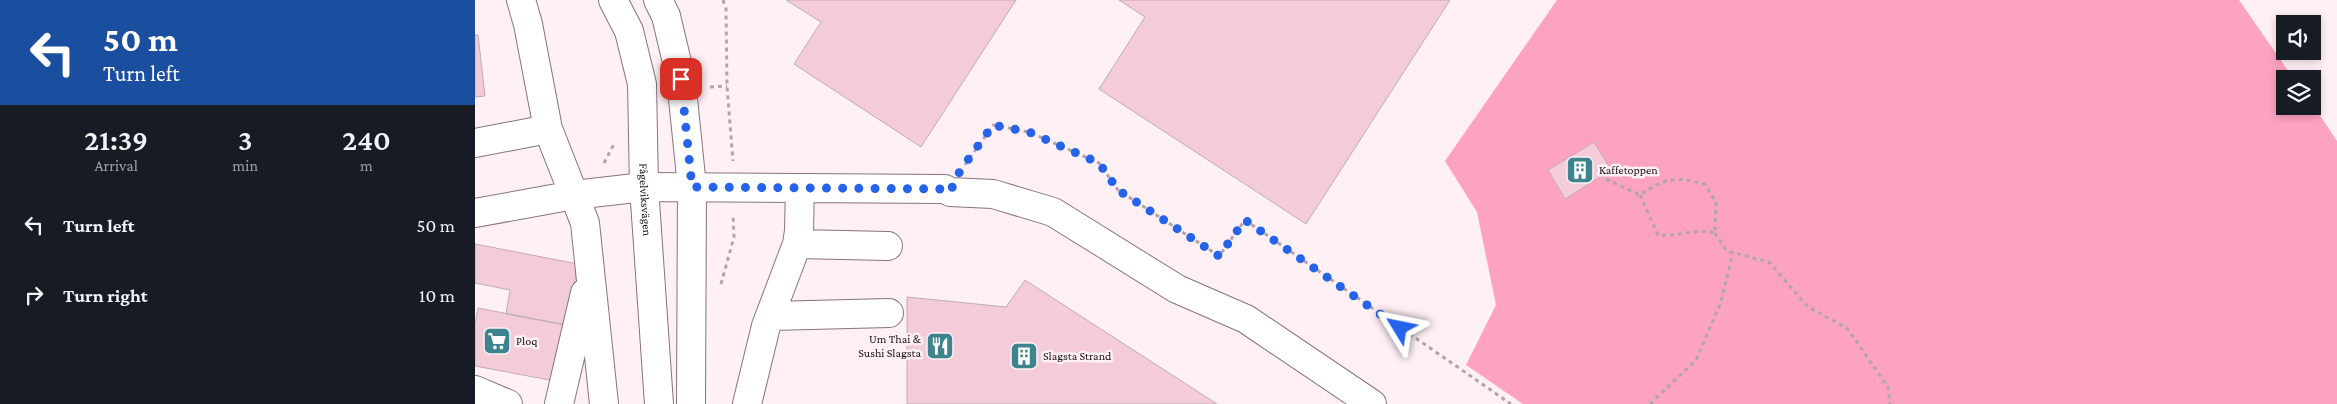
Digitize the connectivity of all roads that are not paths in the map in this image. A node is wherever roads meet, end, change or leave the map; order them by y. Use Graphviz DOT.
graph roads {
  1 [pos="521,0"];
  2 [pos="613,0"];
  3 [pos="658,0"];
  4 [pos="548,129"];
  5 [pos="475,143"];
  6 [pos="644,187"];
  7 [pos="692,187"];
  8 [pos="800,188"];
  9 [pos="574,195"];
  10 [pos="475,213"];
  11 [pos="797,244"];
  12 [pos="888,246"];
  13 [pos="590,271"];
  14 [pos="889,313"];
  15 [pos="771,316"];
  16 [pos="475,390"];
  17 [pos="508,404"];
  18 [pos="559,404"];
  19 [pos="604,404"];
  20 [pos="659,404"];
  21 [pos="691,404"];
  22 [pos="747,404"];
  23 [pos="1372,404"];
  1 -- 4 [label="main road"];
  2 -- 6 [label="main road, Fågelviksvägen"];
  3 -- 7 [label="main road"];
  4 -- 5 [label="main road"];
  4 -- 9 [label="main road"];
  6 -- 7 [label="main road"];
  6 -- 9 [label="main road"];
  6 -- 20 [label="main road, Fågelviksvägen"];
  7 -- 8 [label="main road"];
  7 -- 21 [label="main road"];
  8 -- 11 [label="main road"];
  8 -- 23 [label="main road"];
  9 -- 10 [label="main road"];
  9 -- 13 [label="main road"];
  11 -- 12 [label="main road"];
  11 -- 15 [label="main road"];
  13 -- 18 [label="main road"];
  13 -- 19 [label="main road"];
  14 -- 15 [label="main road"];
  15 -- 22 [label="main road"];
  16 -- 17 [label="main road"];
}
